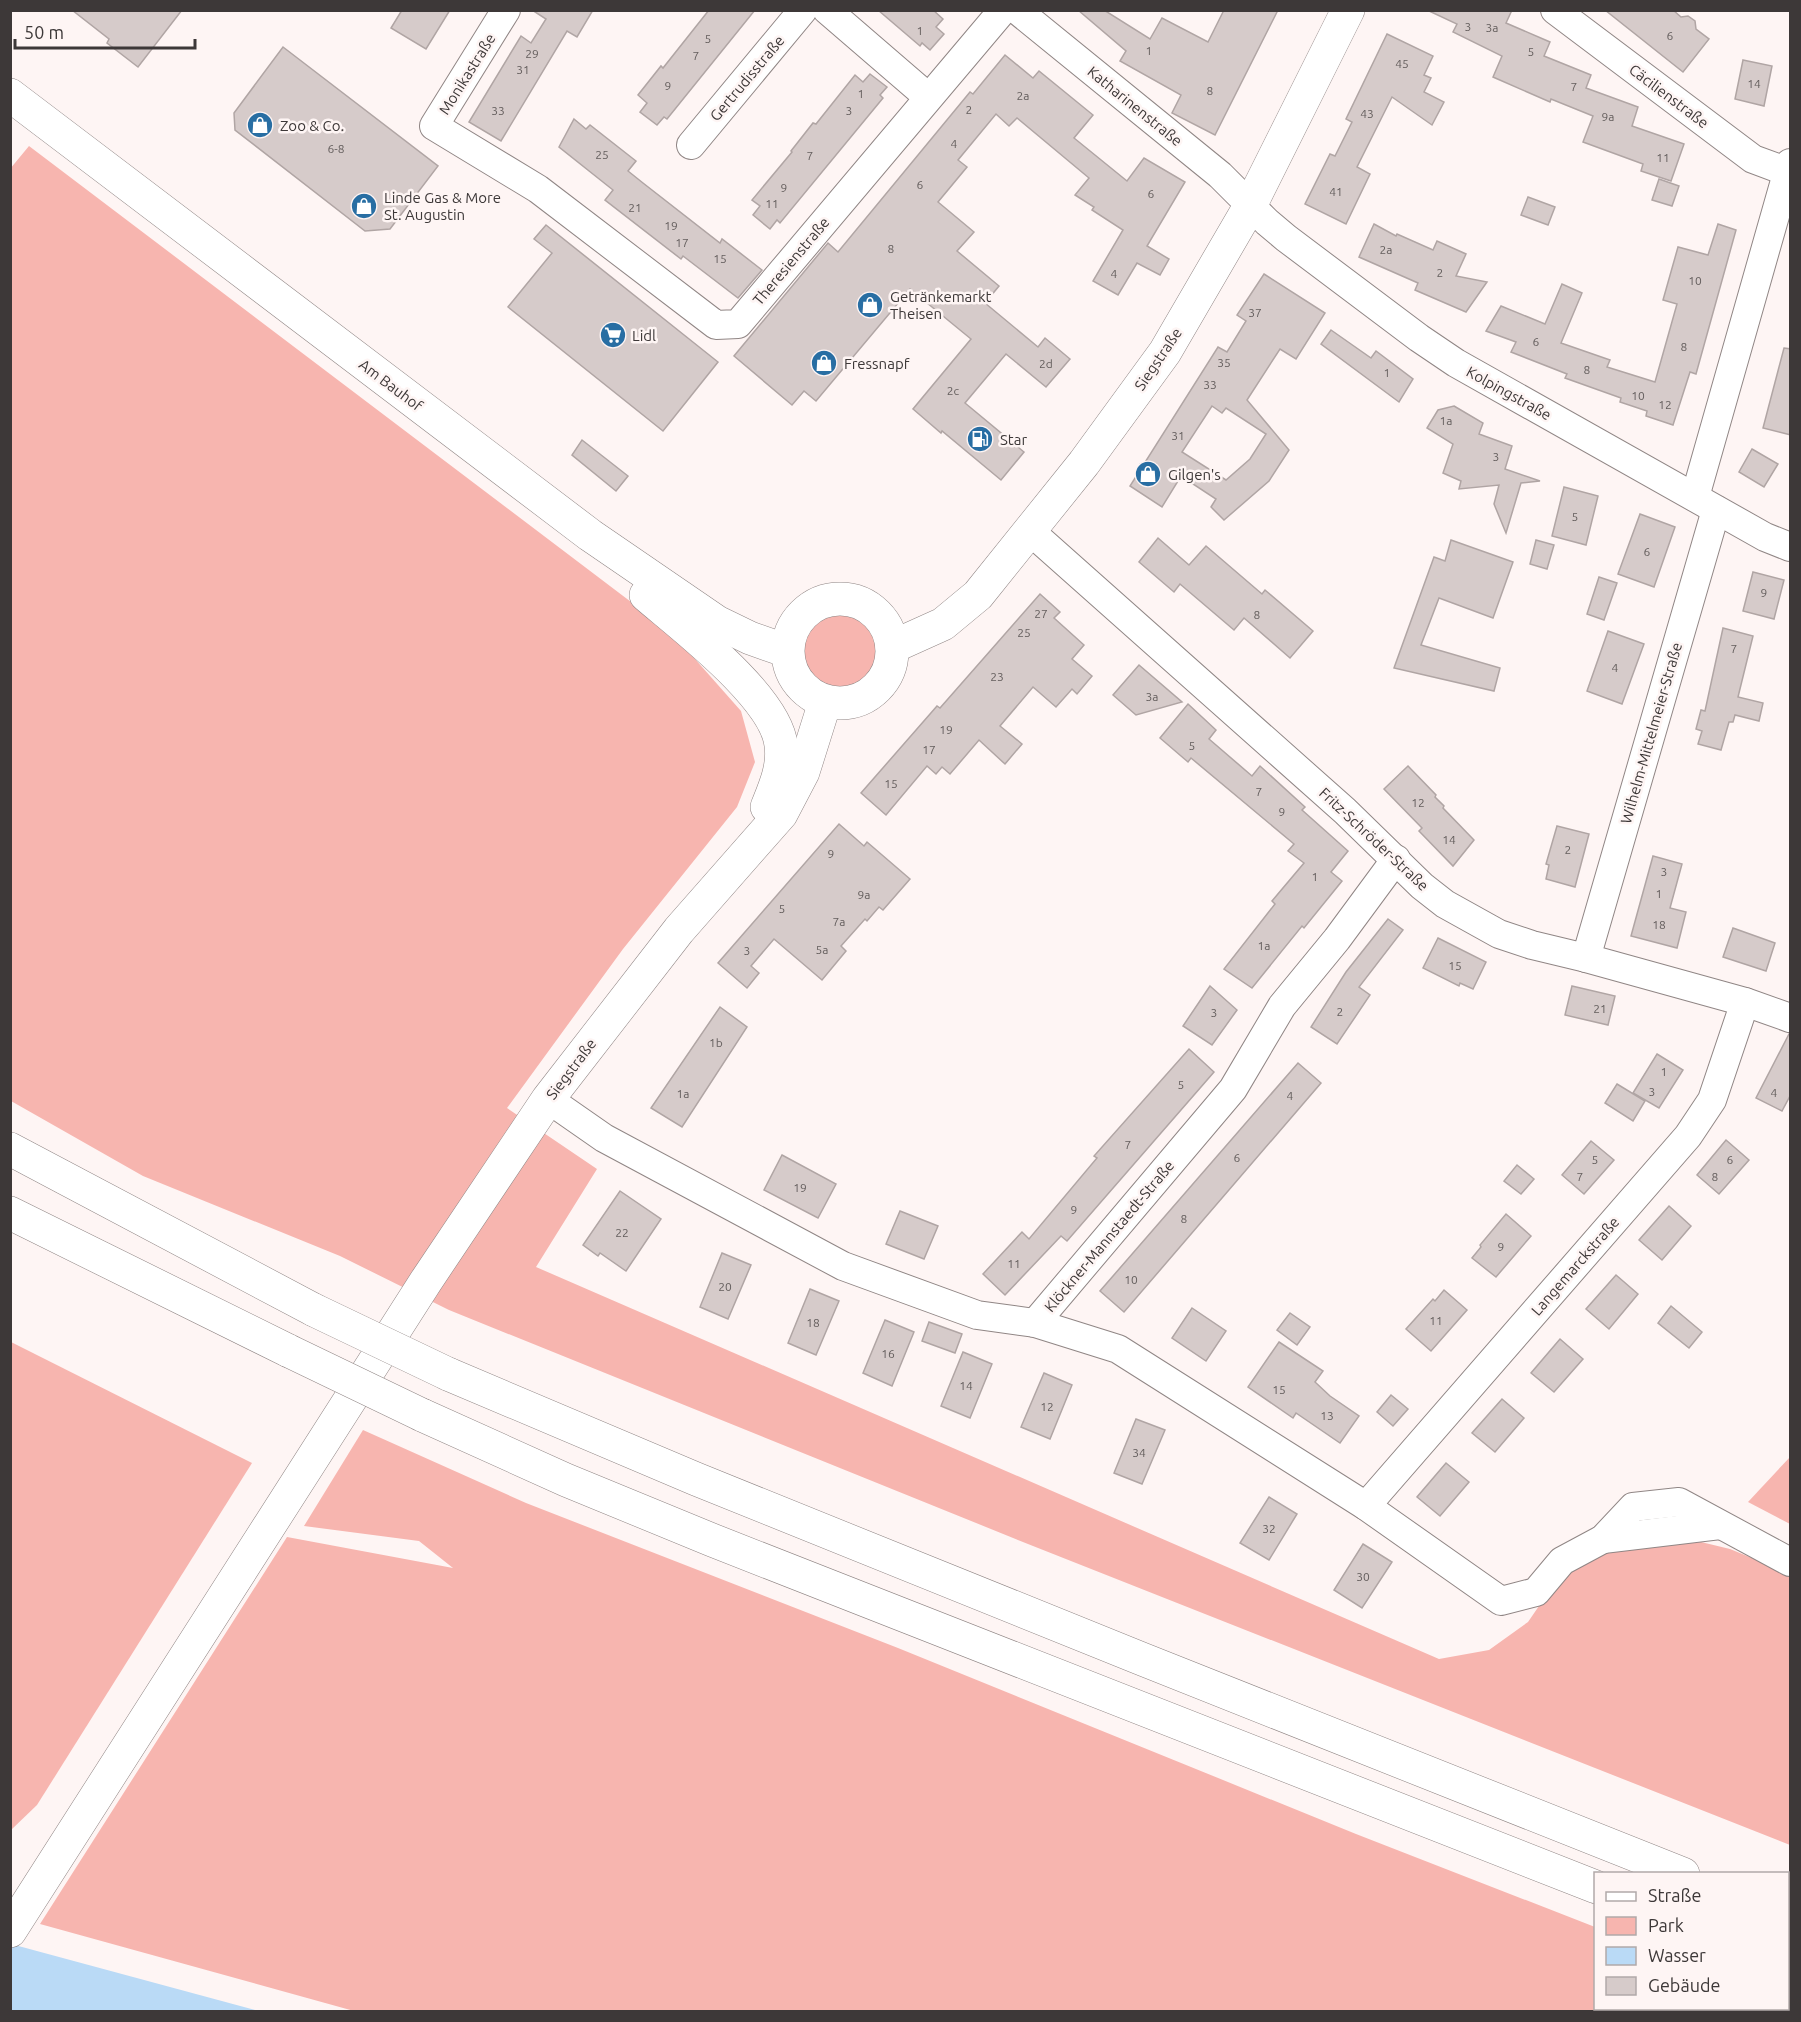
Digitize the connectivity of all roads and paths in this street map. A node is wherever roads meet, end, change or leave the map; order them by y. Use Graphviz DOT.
graph roads {
  1 [pos="506,10"];
  2 [pos="803,10"];
  3 [pos="827,10"];
  4 [pos="1003,10"];
  5 [pos="1017,10"];
  6 [pos="1348,10"];
  7 [pos="1556,10"];
  8 [pos="10,95"];
  9 [pos="928,98"];
  10 [pos="691,145"];
  11 [pos="1789,167"];
  12 [pos="538,189"];
  13 [pos="1250,206"];
  14 [pos="1706,504"];
  15 [pos="1030,531"];
  16 [pos="590,535"];
  17 [pos="1791,547"];
  18 [pos="892,647"];
  19 [pos="787,651"];
  20 [pos="825,702"];
  21 [pos="748,850"];
  22 [pos="1396,859"];
  23 [pos="1586,958"];
  24 [pos="1745,1002"];
  25 [pos="1791,1018"];
  26 [pos="548,1099"];
  27 [pos="10,1149"];
  28 [pos="10,1200"];
  29 [pos="10,1213"];
  30 [pos="136,1274"];
  31 [pos="1035,1323"];
  32 [pos="1366,1506"];
  33 [pos="1791,1562"];
  34 [pos="1678,1872"];
  35 [pos="1594,1886"];
  36 [pos="10,1930"];
  1 -- 12 [label="street, Monikastraße"];
  2 -- 10 [label="street, Gertrudisstraße"];
  3 -- 9 [label="street"];
  4 -- 9 [label="street, Theresienstraße"];
  5 -- 13 [label="street, Katharinenstraße"];
  6 -- 13 [label="main road, Siegstraße"];
  7 -- 11 [label="street, Cäcilienstraße"];
  8 -- 16 [label="main road, Am Bauhof"];
  9 -- 12 [label="street, Theresienstraße"];
  11 -- 14 [label="street, Wilhelm-Mittelmeier-Straße"];
  13 -- 14 [label="street, Kolpingstraße"];
  13 -- 15 [label="main road, Siegstraße"];
  14 -- 17 [label="street, Kolpingstraße"];
  14 -- 23 [label="street, Wilhelm-Mittelmeier-Straße"];
  15 -- 18 [label="main road, Siegstraße"];
  15 -- 22 [label="street, Fritz-Schröder-Straße"];
  16 -- 19 [label="main road, Am Bauhof"];
  16 -- 21 [label="main road"];
  18 -- 19 [label="main road"];
  18 -- 20 [label="main road"];
  19 -- 20 [label="main road"];
  20 -- 21 [label="main road, Siegstraße"];
  21 -- 26 [label="main road, Siegstraße"];
  22 -- 23 [label="street, Fritz-Schröder-Straße"];
  22 -- 31 [label="street, Klöckner-Mannstaedt-Straße"];
  23 -- 24 [label="street, Fritz-Schröder-Straße"];
  24 -- 25 [label="street, Fritz-Schröder-Straße"];
  24 -- 32 [label="street, Langemarckstraße"];
  26 -- 31 [label="street, Klöckner-Mannstaedt-Straße"];
  26 -- 36 [label="main road, Siegstraße"];
  27 -- 34 [label="main road, bridge"];
  28 -- 30 [label="main road"];
  29 -- 30 [label="main road"];
  30 -- 35 [label="main road, bridge"];
  31 -- 32 [label="street"];
  32 -- 33 [label="street"];
}
